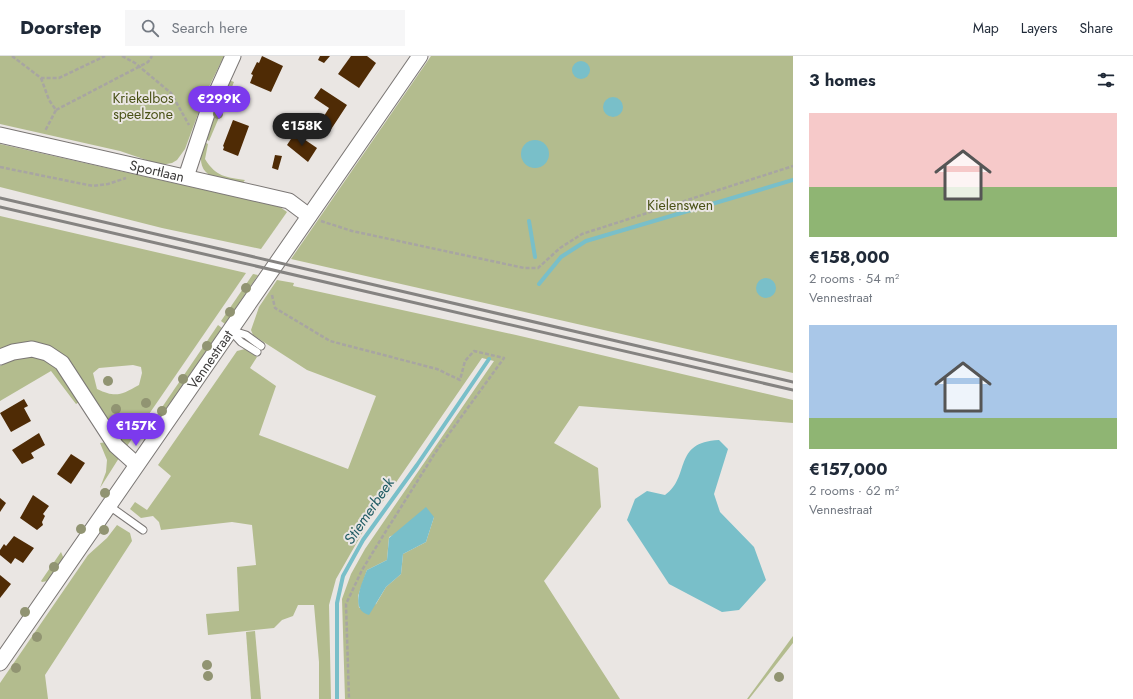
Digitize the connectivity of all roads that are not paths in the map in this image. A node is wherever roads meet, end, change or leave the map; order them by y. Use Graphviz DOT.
graph roads {
  1 [pos="233,56"];
  2 [pos="420,56"];
  3 [pos="0,135"];
  4 [pos="186,177"];
  5 [pos="314,219"];
  6 [pos="230,330"];
  7 [pos="259,349"];
  8 [pos="0,357"];
  9 [pos="136,464"];
  10 [pos="108,505"];
  11 [pos="143,530"];
  12 [pos="0,663"];
  1 -- 4 [label="street"];
  2 -- 5 [label="street, Vennestraat"];
  3 -- 4 [label="street, Sportlaan"];
  4 -- 5 [label="street, Sportlaan"];
  5 -- 6 [label="street, Vennestraat"];
  6 -- 7 [label="lane"];
  6 -- 9 [label="street, Vennestraat"];
  8 -- 9 [label="street"];
  9 -- 10 [label="street, Vennestraat"];
  10 -- 11 [label="lane"];
  10 -- 12 [label="street, Vennestraat"];
}
